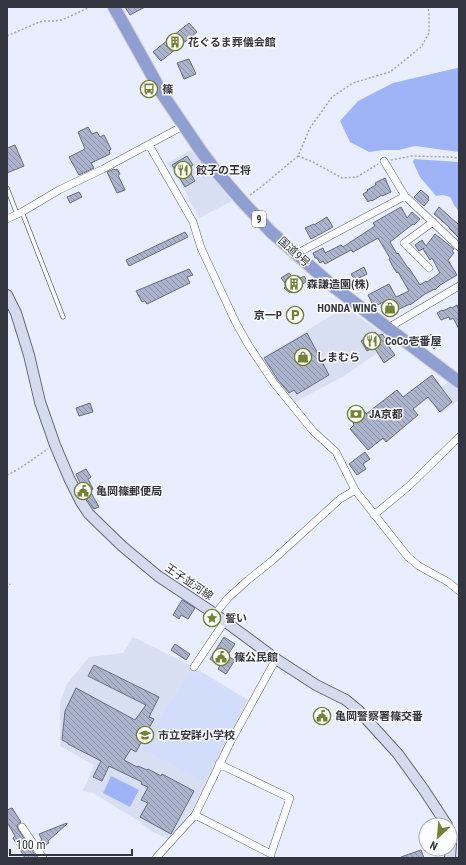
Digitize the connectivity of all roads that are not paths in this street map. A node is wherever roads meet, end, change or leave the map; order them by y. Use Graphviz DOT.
graph roads {
  1 [pos="114,7"];
  2 [pos="184,126"];
  3 [pos="149,145"];
  4 [pos="384,161"];
  5 [pos="7,188"];
  6 [pos="405,196"];
  7 [pos="20,213"];
  8 [pos="7,219"];
  9 [pos="432,222"];
  10 [pos="459,247"];
  11 [pos="296,254"];
  12 [pos="429,268"];
  13 [pos="459,286"];
  14 [pos="7,294"];
  15 [pos="63,317"];
  16 [pos="388,328"];
  17 [pos="459,382"];
  18 [pos="459,437"];
  19 [pos="355,490"];
  20 [pos="374,515"];
  21 [pos="459,592"];
  22 [pos="215,614"];
  23 [pos="224,621"];
  24 [pos="276,659"];
  25 [pos="194,667"];
  26 [pos="219,764"];
  27 [pos="195,815"];
  28 [pos="442,817"];
  29 [pos="22,827"];
  30 [pos="271,856"];
  31 [pos="43,858"];
  32 [pos="156,858"];
  1 -- 2 [label="highway, 国道9号 / 9"];
  2 -- 3 [label="street"];
  2 -- 11 [label="highway, 国道9号 / 9"];
  3 -- 7 [label="street"];
  3 -- 19 [label="street"];
  4 -- 6 [label="street"];
  5 -- 7 [label="lane"];
  6 -- 9 [label="street"];
  6 -- 11 [label="street"];
  7 -- 8 [label="street"];
  7 -- 15 [label="lane"];
  9 -- 10 [label="street"];
  9 -- 12 [label="street"];
  11 -- 16 [label="highway, 国道9号 / 9"];
  13 -- 16 [label="street"];
  14 -- 22 [label="main road, 王子並河線"];
  16 -- 17 [label="highway, 国道9号 / 9"];
  18 -- 20 [label="street"];
  19 -- 20 [label="street"];
  19 -- 22 [label="street"];
  20 -- 21 [label="street"];
  22 -- 23 [label="main road, 王子並河線"];
  23 -- 24 [label="main road, 王子並河線"];
  23 -- 25 [label="street"];
  24 -- 26 [label="street"];
  24 -- 28 [label="main road, 王子並河線"];
  26 -- 27 [label="street"];
  26 -- 30 [label="street"];
  27 -- 30 [label="street"];
  27 -- 32 [label="street"];
  29 -- 31 [label="street"];
}
